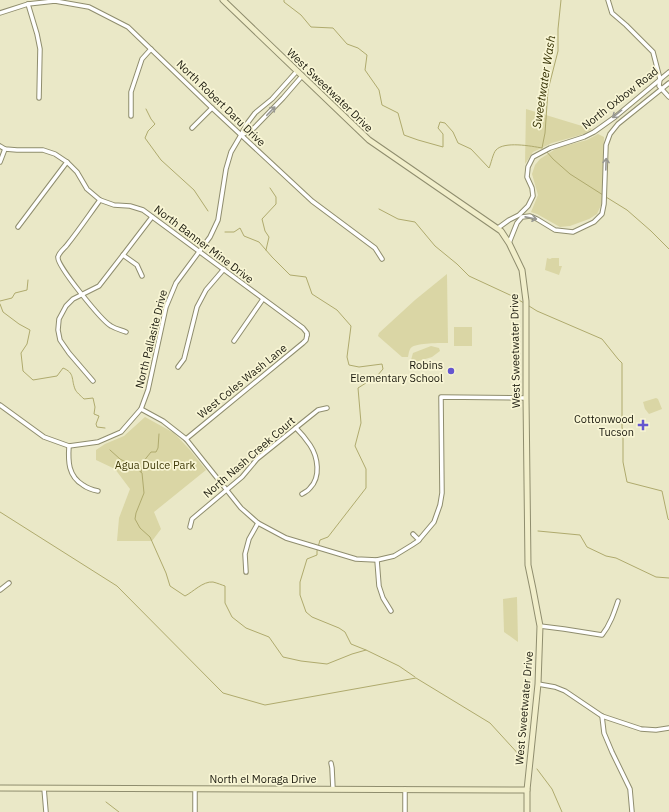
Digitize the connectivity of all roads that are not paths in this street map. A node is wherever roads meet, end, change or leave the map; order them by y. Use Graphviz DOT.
graph roads {
  1 [pos="223,0"];
  2 [pos="608,0"];
  3 [pos="28,4"];
  4 [pos="0,14"];
  5 [pos="151,49"];
  6 [pos="297,71"];
  7 [pos="669,72"];
  8 [pos="302,76"];
  9 [pos="660,79"];
  10 [pos="669,83"];
  11 [pos="662,89"];
  12 [pos="669,97"];
  13 [pos="39,98"];
  14 [pos="212,108"];
  15 [pos="131,116"];
  16 [pos="192,128"];
  17 [pos="241,136"];
  18 [pos="0,146"];
  19 [pos="5,149"];
  20 [pos="0,162"];
  21 [pos="67,162"];
  22 [pos="100,200"];
  23 [pos="152,217"];
  24 [pos="18,227"];
  25 [pos="498,228"];
  26 [pos="509,243"];
  27 [pos="200,251"];
  28 [pos="124,255"];
  29 [pos="382,259"];
  30 [pos="224,269"];
  31 [pos="142,276"];
  32 [pos="82,295"];
  33 [pos="263,299"];
  34 [pos="126,332"];
  35 [pos="309,335"];
  36 [pos="234,341"];
  37 [pos="178,367"];
  38 [pos="93,380"];
  39 [pos="526,398"];
  40 [pos="0,405"];
  41 [pos="327,408"];
  42 [pos="141,409"];
  43 [pos="296,428"];
  44 [pos="186,439"];
  45 [pos="69,446"];
  46 [pos="228,490"];
  47 [pos="98,492"];
  48 [pos="302,494"];
  49 [pos="258,523"];
  50 [pos="190,527"];
  51 [pos="413,534"];
  52 [pos="418,540"];
  53 [pos="377,560"];
  54 [pos="246,572"];
  55 [pos="9,583"];
  56 [pos="0,590"];
  57 [pos="618,601"];
  58 [pos="392,611"];
  59 [pos="540,626"];
  60 [pos="538,684"];
  61 [pos="602,716"];
  62 [pos="669,728"];
  63 [pos="331,763"];
  64 [pos="0,788"];
  65 [pos="44,788"];
  66 [pos="195,789"];
  67 [pos="332,789"];
  68 [pos="405,789"];
  69 [pos="527,790"];
  70 [pos="46,812"];
  71 [pos="195,812"];
  72 [pos="405,812"];
  73 [pos="527,812"];
  74 [pos="632,812"];
  1 -- 6 [label="street, West Sweetwater Drive"];
  2 -- 9 [label="street"];
  3 -- 4 [label="street, North Robert Daru Drive"];
  3 -- 5 [label="street, North Robert Daru Drive"];
  3 -- 13 [label="street"];
  5 -- 14 [label="street, North Robert Daru Drive"];
  5 -- 15 [label="street"];
  6 -- 8 [label="street, West Sweetwater Drive"];
  6 -- 17 [label="street, North Pallasite Drive"];
  7 -- 9 [label="street, North Oxbow Road"];
  17 -- 8 [label="street, one-way"];
  8 -- 25 [label="street, West Sweetwater Drive"];
  9 -- 11 [label="street"];
  9 -- 25 [label="street, North Oxbow Road, one-way"];
  10 -- 11 [label="street, North Oxbow Road"];
  11 -- 12 [label="street"];
  26 -- 11 [label="street, North Oxbow Road, one-way"];
  14 -- 16 [label="street"];
  14 -- 17 [label="street, North Robert Daru Drive"];
  17 -- 27 [label="street, North Pallasite Drive"];
  17 -- 29 [label="street, North Robert Daru Drive"];
  18 -- 19 [label="street, North Banner Mine Drive"];
  19 -- 20 [label="street"];
  19 -- 21 [label="street, North Banner Mine Drive"];
  21 -- 22 [label="street, North Banner Mine Drive"];
  21 -- 24 [label="street"];
  22 -- 23 [label="street, North Banner Mine Drive"];
  22 -- 32 [label="street"];
  23 -- 27 [label="street, North Banner Mine Drive"];
  23 -- 28 [label="street"];
  25 -- 26 [label="street, West Sweetwater Drive"];
  26 -- 39 [label="street, West Sweetwater Drive"];
  27 -- 30 [label="street, North Banner Mine Drive"];
  27 -- 42 [label="street, North Pallasite Drive"];
  28 -- 31 [label="street"];
  28 -- 32 [label="street"];
  30 -- 33 [label="street, North Banner Mine Drive"];
  30 -- 37 [label="street"];
  32 -- 34 [label="street"];
  32 -- 38 [label="street"];
  33 -- 35 [label="street, North Banner Mine Drive"];
  33 -- 36 [label="street"];
  35 -- 44 [label="street, West Coles Wash Lane"];
  39 -- 52 [label="street"];
  39 -- 59 [label="street, West Sweetwater Drive"];
  40 -- 45 [label="street"];
  41 -- 43 [label="street, North Nash Creek Court"];
  42 -- 44 [label="street"];
  42 -- 45 [label="street"];
  43 -- 46 [label="street, North Nash Creek Court"];
  43 -- 48 [label="street"];
  44 -- 46 [label="street"];
  45 -- 47 [label="street"];
  46 -- 49 [label="street"];
  46 -- 50 [label="street, North Nash Creek Court"];
  49 -- 53 [label="street"];
  49 -- 54 [label="street"];
  51 -- 52 [label="street"];
  52 -- 53 [label="street"];
  53 -- 58 [label="street"];
  55 -- 56 [label="street"];
  57 -- 59 [label="street"];
  59 -- 60 [label="street, West Sweetwater Drive"];
  60 -- 61 [label="street"];
  60 -- 69 [label="street, West Sweetwater Drive"];
  61 -- 62 [label="street"];
  61 -- 74 [label="street"];
  63 -- 67 [label="street"];
  64 -- 65 [label="street, North el Moraga Drive"];
  65 -- 66 [label="street, North el Moraga Drive"];
  65 -- 70 [label="street"];
  66 -- 67 [label="street, North el Moraga Drive"];
  66 -- 71 [label="street"];
  67 -- 68 [label="street, North el Moraga Drive"];
  68 -- 69 [label="street, North el Moraga Drive"];
  68 -- 72 [label="street"];
  69 -- 73 [label="street, West Sweetwater Drive"];
}
